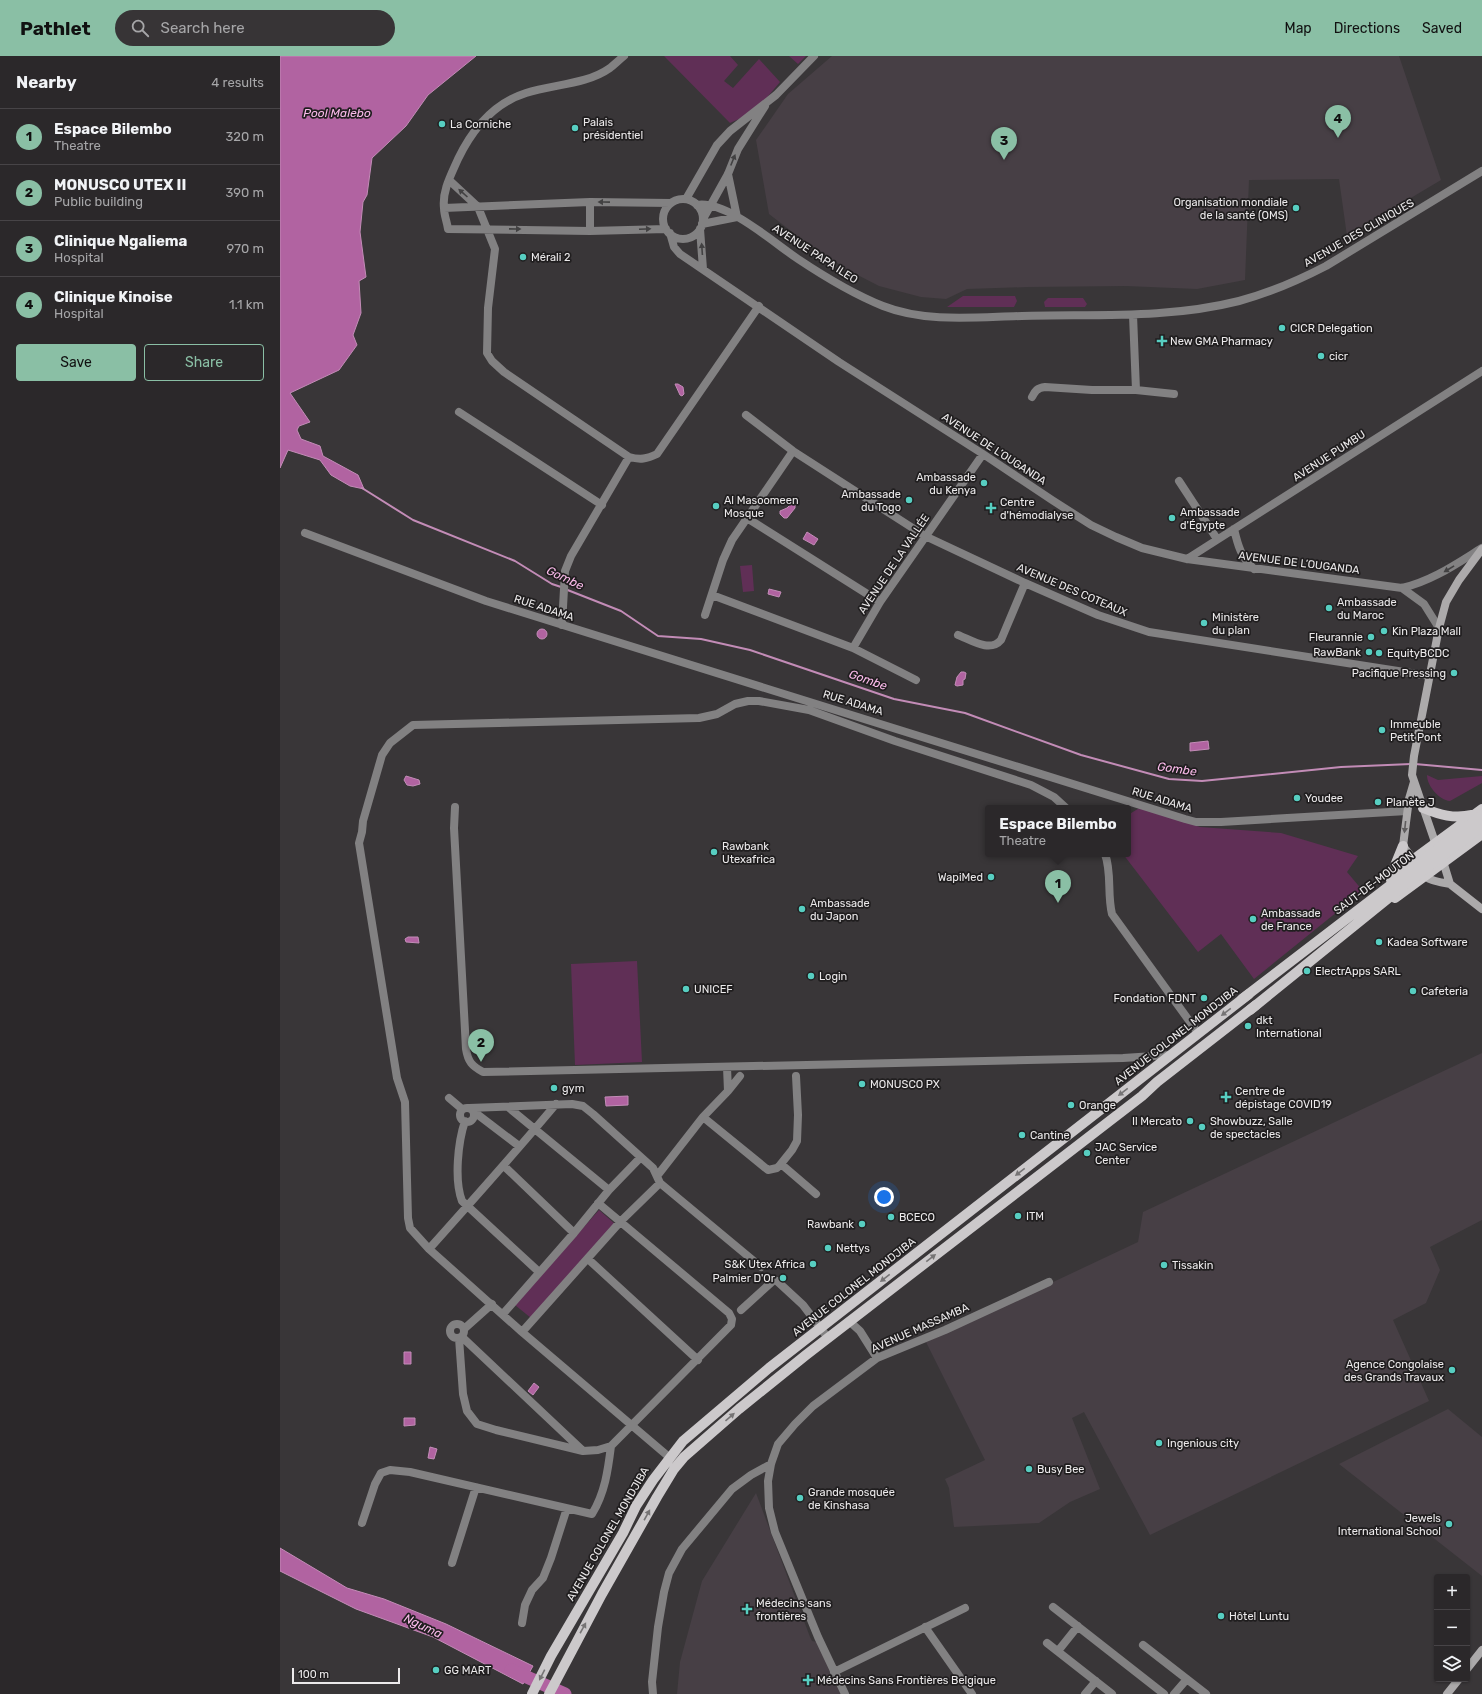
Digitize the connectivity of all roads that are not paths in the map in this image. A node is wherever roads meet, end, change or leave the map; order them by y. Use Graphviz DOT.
graph roads {
  1 [pos="624,56"];
  2 [pos="814,56"];
  3 [pos="767,103"];
  4 [pos="1482,171"];
  5 [pos="728,174"];
  6 [pos="449,180"];
  7 [pos="686,200"];
  8 [pos="590,202"];
  9 [pos="671,203"];
  10 [pos="697,205"];
  11 [pos="712,205"];
  12 [pos="478,207"];
  13 [pos="444,208"];
  14 [pos="737,217"];
  15 [pos="702,224"];
  16 [pos="487,228"];
  17 [pos="590,231"];
  18 [pos="668,231"];
  19 [pos="703,269"];
  20 [pos="759,306"];
  21 [pos="1133,315"];
  22 [pos="1026,316"];
  23 [pos="1482,371"];
  24 [pos="1136,390"];
  25 [pos="1174,394"];
  26 [pos="1032,397"];
  27 [pos="459,412"];
  28 [pos="746,415"];
  29 [pos="793,451"];
  30 [pos="983,454"];
  31 [pos="629,457"];
  32 [pos="1179,481"];
  33 [pos="602,505"];
  34 [pos="747,518"];
  35 [pos="1234,529"];
  36 [pos="305,533"];
  37 [pos="925,536"];
  38 [pos="1218,539"];
  39 [pos="1482,548"];
  40 [pos="1187,559"];
  41 [pos="1254,569"];
  42 [pos="1025,583"];
  43 [pos="1402,588"];
  44 [pos="712,595"];
  45 [pos="880,602"];
  46 [pos="705,615"];
  47 [pos="562,626"];
  48 [pos="1438,628"];
  49 [pos="958,635"];
  50 [pos="853,648"];
  51 [pos="1430,676"];
  52 [pos="916,680"];
  53 [pos="1413,779"];
  54 [pos="1063,805"];
  55 [pos="455,807"];
  56 [pos="1424,808"];
  57 [pos="1407,811"];
  58 [pos="1479,813"];
  59 [pos="1482,826"];
  60 [pos="1450,832"];
  61 [pos="1482,834"];
  62 [pos="1435,844"];
  63 [pos="1403,846"];
  64 [pos="1462,849"];
  65 [pos="1105,857"];
  66 [pos="1414,859"];
  67 [pos="1444,862"];
  68 [pos="1398,874"];
  69 [pos="1425,876"];
  70 [pos="1388,884"];
  71 [pos="1450,884"];
  72 [pos="1410,888"];
  73 [pos="1482,909"];
  74 [pos="1242,999"];
  75 [pos="1250,1010"];
  76 [pos="1198,1033"];
  77 [pos="1170,1055"];
  78 [pos="1178,1066"];
  79 [pos="727,1067"];
  80 [pos="740,1076"];
  81 [pos="796,1076"];
  82 [pos="728,1091"];
  83 [pos="449,1098"];
  84 [pos="556,1104"];
  85 [pos="508,1107"];
  86 [pos="468,1109"];
  87 [pos="703,1117"];
  88 [pos="465,1121"];
  89 [pos="535,1129"];
  90 [pos="519,1146"];
  91 [pos="641,1157"];
  92 [pos="781,1164"];
  93 [pos="504,1166"];
  94 [pos="658,1180"];
  95 [pos="609,1190"];
  96 [pos="816,1194"];
  97 [pos="598,1203"];
  98 [pos="468,1206"];
  99 [pos="620,1222"];
  100 [pos="574,1233"];
  101 [pos="429,1249"];
  102 [pos="588,1259"];
  103 [pos="906,1261"];
  104 [pos="761,1267"];
  105 [pos="914,1271"];
  106 [pos="539,1272"];
  107 [pos="1049,1282"];
  108 [pos="492,1304"];
  109 [pos="741,1310"];
  110 [pos="503,1314"];
  111 [pos="849,1321"];
  112 [pos="820,1328"];
  113 [pos="522,1332"];
  114 [pos="462,1334"];
  115 [pos="828,1338"];
  116 [pos="877,1358"];
  117 [pos="698,1360"];
  118 [pos="632,1425"];
  119 [pos="612,1446"];
  120 [pos="583,1451"];
  121 [pos="669,1457"];
  122 [pos="770,1464"];
  123 [pos="476,1487"];
  124 [pos="567,1508"];
  125 [pos="362,1523"];
  126 [pos="452,1563"];
  127 [pos="1053,1607"];
  128 [pos="965,1608"];
  129 [pos="522,1622"];
  130 [pos="1078,1626"];
  131 [pos="925,1627"];
  132 [pos="1047,1643"];
  133 [pos="1143,1645"];
  134 [pos="1482,1650"];
  135 [pos="1058,1651"];
  136 [pos="1470,1665"];
  137 [pos="834,1672"];
  138 [pos="1187,1679"];
  139 [pos="1096,1681"];
  140 [pos="1457,1682"];
  141 [pos="532,1694"];
  142 [pos="549,1694"];
  143 [pos="653,1694"];
  144 [pos="846,1694"];
  145 [pos="972,1694"];
  146 [pos="1085,1694"];
  147 [pos="1112,1694"];
  148 [pos="1164,1694"];
  149 [pos="1174,1694"];
  150 [pos="1206,1694"];
  151 [pos="1447,1694"];
  1 -- 6 [label="street"];
  2 -- 3 [label="street"];
  5 -- 3 [label="street, one-way"];
  3 -- 7 [label="street"];
  4 -- 21 [label="street, AVENUE DES CLINIQUES"];
  5 -- 11 [label="street"];
  5 -- 14 [label="street"];
  12 -- 6 [label="street, one-way"];
  6 -- 13 [label="street"];
  7 -- 9 [label="street"];
  7 -- 10 [label="street"];
  9 -- 8 [label="street, one-way"];
  8 -- 12 [label="street"];
  8 -- 17 [label="street"];
  9 -- 18 [label="street"];
  10 -- 11 [label="street, AVENUE PAPA ILEO"];
  10 -- 15 [label="street"];
  11 -- 14 [label="street, AVENUE PAPA ILEO"];
  11 -- 15 [label="street"];
  12 -- 13 [label="street"];
  12 -- 16 [label="street"];
  13 -- 16 [label="street"];
  14 -- 15 [label="street"];
  14 -- 22 [label="street, AVENUE PAPA ILEO"];
  15 -- 18 [label="street"];
  19 -- 15 [label="street, one-way"];
  16 -- 17 [label="street, one-way"];
  16 -- 31 [label="street"];
  17 -- 18 [label="street, one-way"];
  18 -- 19 [label="street, AVENUE DE L’OUGANDA"];
  19 -- 20 [label="street, AVENUE DE L’OUGANDA"];
  20 -- 30 [label="street, AVENUE DE L’OUGANDA"];
  20 -- 31 [label="street"];
  21 -- 22 [label="street, AVENUE DES CLINIQUES"];
  21 -- 24 [label="street"];
  23 -- 35 [label="street, AVENUE PUMBU"];
  24 -- 25 [label="street"];
  24 -- 26 [label="street"];
  27 -- 33 [label="street"];
  28 -- 29 [label="street, AVENUE DES COTEAUX"];
  29 -- 34 [label="street"];
  29 -- 37 [label="street, AVENUE DES COTEAUX"];
  30 -- 37 [label="street, AVENUE DE LA VALLÉE"];
  30 -- 40 [label="street, AVENUE DE L’OUGANDA"];
  31 -- 33 [label="street"];
  32 -- 38 [label="street"];
  33 -- 47 [label="street"];
  34 -- 44 [label="street"];
  34 -- 45 [label="street"];
  35 -- 38 [label="street, AVENUE PUMBU"];
  35 -- 41 [label="street"];
  36 -- 47 [label="street, RUE ADAMA"];
  37 -- 42 [label="street, AVENUE DES COTEAUX"];
  37 -- 45 [label="street, AVENUE DE LA VALLÉE"];
  38 -- 40 [label="street, AVENUE PUMBU"];
  39 -- 43 [label="street, AVENUE DE L’OUGANDA, one-way"];
  39 -- 48 [label="main road"];
  40 -- 41 [label="street, AVENUE DE L’OUGANDA"];
  41 -- 43 [label="street, AVENUE DE L’OUGANDA"];
  42 -- 49 [label="street"];
  42 -- 51 [label="street, AVENUE DES COTEAUX"];
  43 -- 48 [label="street, AVENUE DE L’OUGANDA"];
  44 -- 46 [label="street"];
  44 -- 50 [label="street"];
  45 -- 50 [label="street, AVENUE DE LA VALLÉE"];
  47 -- 57 [label="street, RUE ADAMA"];
  48 -- 51 [label="main road"];
  50 -- 52 [label="street"];
  51 -- 53 [label="main road"];
  53 -- 56 [label="main road"];
  53 -- 57 [label="main road"];
  54 -- 101 [label="street"];
  55 -- 79 [label="street"];
  56 -- 58 [label="main road"];
  56 -- 62 [label="main road"];
  57 -- 63 [label="main road, one-way"];
  58 -- 60 [label="main road, AVENUE COLONEL MONDJIBA"];
  58 -- 74 [label="main road, SAUT-DE-MOUTON, bridge"];
  59 -- 75 [label="main road, SAUT-DE-MOUTON, bridge"];
  60 -- 62 [label="main road, AVENUE COLONEL MONDJIBA"];
  60 -- 64 [label="main road"];
  61 -- 64 [label="main road"];
  62 -- 66 [label="main road, AVENUE COLONEL MONDJIBA"];
  62 -- 67 [label="main road"];
  63 -- 66 [label="main road"];
  63 -- 70 [label="main road"];
  64 -- 67 [label="main road"];
  65 -- 76 [label="street"];
  66 -- 68 [label="main road, AVENUE COLONEL MONDJIBA"];
  66 -- 69 [label="main road"];
  67 -- 69 [label="main road"];
  67 -- 71 [label="main road"];
  68 -- 70 [label="main road, AVENUE COLONEL MONDJIBA"];
  68 -- 72 [label="main road"];
  69 -- 71 [label="main road"];
  69 -- 72 [label="main road"];
  70 -- 74 [label="main road, AVENUE COLONEL MONDJIBA"];
  71 -- 73 [label="main road"];
  72 -- 75 [label="main road"];
  74 -- 76 [label="main road, AVENUE COLONEL MONDJIBA, one-way"];
  75 -- 78 [label="main road"];
  76 -- 77 [label="main road, AVENUE COLONEL MONDJIBA"];
  77 -- 78 [label="main road"];
  77 -- 79 [label="street"];
  77 -- 103 [label="main road, AVENUE COLONEL MONDJIBA, one-way"];
  105 -- 78 [label="main road, one-way"];
  79 -- 82 [label="street"];
  80 -- 82 [label="street"];
  81 -- 92 [label="street"];
  82 -- 87 [label="street"];
  83 -- 86 [label="street"];
  84 -- 85 [label="street"];
  84 -- 89 [label="street"];
  84 -- 91 [label="street"];
  85 -- 86 [label="street"];
  85 -- 89 [label="street"];
  86 -- 88 [label="street"];
  86 -- 88 [label="street"];
  86 -- 90 [label="street"];
  87 -- 92 [label="street"];
  87 -- 94 [label="street"];
  88 -- 98 [label="street"];
  89 -- 90 [label="street"];
  89 -- 95 [label="street"];
  90 -- 93 [label="street"];
  91 -- 94 [label="street"];
  91 -- 95 [label="street"];
  92 -- 96 [label="street"];
  93 -- 98 [label="street"];
  93 -- 100 [label="street"];
  94 -- 99 [label="street"];
  94 -- 104 [label="street"];
  95 -- 97 [label="street"];
  97 -- 99 [label="street"];
  97 -- 100 [label="street"];
  98 -- 101 [label="street"];
  98 -- 106 [label="street"];
  99 -- 102 [label="street"];
  99 -- 117 [label="street"];
  100 -- 106 [label="street"];
  101 -- 108 [label="street"];
  102 -- 113 [label="street"];
  102 -- 117 [label="street"];
  103 -- 105 [label="main road"];
  103 -- 112 [label="main road, AVENUE COLONEL MONDJIBA, one-way"];
  105 -- 111 [label="main road"];
  106 -- 110 [label="street"];
  107 -- 116 [label="street, AVENUE MASSAMBA"];
  108 -- 110 [label="street"];
  108 -- 114 [label="street"];
  109 -- 112 [label="street"];
  110 -- 113 [label="street"];
  111 -- 115 [label="main road"];
  111 -- 116 [label="street"];
  112 -- 115 [label="street"];
  112 -- 121 [label="main road, AVENUE COLONEL MONDJIBA"];
  113 -- 118 [label="street"];
  114 -- 120 [label="street"];
  114 -- 120 [label="street"];
  142 -- 115 [label="main road, one-way"];
  116 -- 122 [label="street, AVENUE MASSAMBA"];
  117 -- 118 [label="street"];
  118 -- 119 [label="street"];
  118 -- 121 [label="street"];
  119 -- 120 [label="street"];
  119 -- 124 [label="street"];
  121 -- 141 [label="main road, AVENUE COLONEL MONDJIBA, one-way"];
  122 -- 137 [label="street, AVENUE MASSAMBA"];
  122 -- 143 [label="street"];
  123 -- 124 [label="street"];
  123 -- 125 [label="street"];
  123 -- 126 [label="street"];
  124 -- 129 [label="street"];
  127 -- 130 [label="street"];
  128 -- 131 [label="street"];
  130 -- 135 [label="street"];
  130 -- 148 [label="street"];
  131 -- 137 [label="street"];
  131 -- 145 [label="street"];
  132 -- 135 [label="street"];
  133 -- 138 [label="street"];
  134 -- 136 [label="main road"];
  135 -- 139 [label="street"];
  137 -- 144 [label="street, AVENUE MASSAMBA"];
  138 -- 149 [label="street"];
  138 -- 150 [label="street"];
  139 -- 146 [label="street"];
  139 -- 147 [label="street"];
  140 -- 151 [label="main road"];
}
